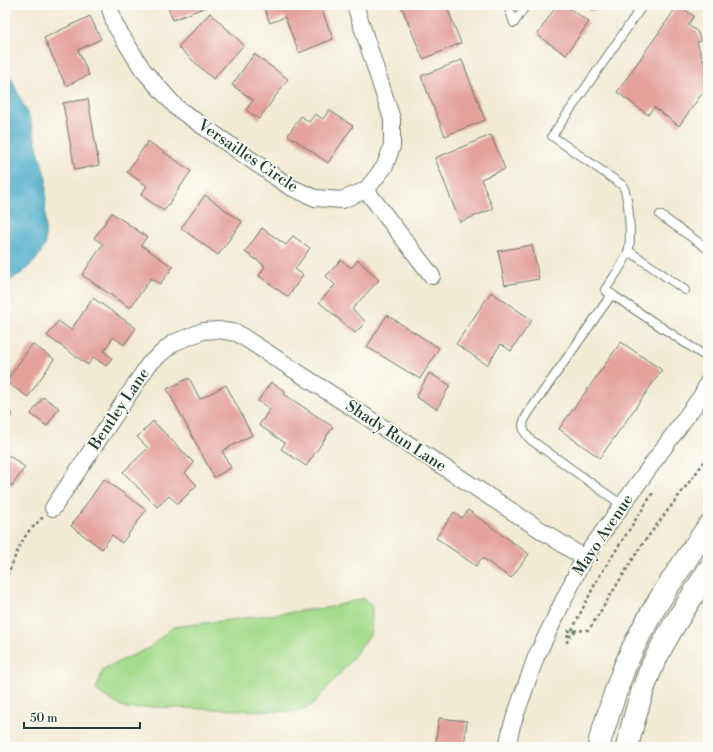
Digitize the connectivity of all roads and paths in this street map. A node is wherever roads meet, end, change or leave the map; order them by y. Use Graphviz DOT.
graph roads {
  1 [pos="109,5"];
  2 [pos="355,5"];
  3 [pos="508,5"];
  4 [pos="526,5"];
  5 [pos="643,5"];
  6 [pos="366,190"];
  7 [pos="660,215"];
  8 [pos="708,249"];
  9 [pos="629,251"];
  10 [pos="432,276"];
  11 [pos="685,290"];
  12 [pos="612,294"];
  13 [pos="203,331"];
  14 [pos="708,358"];
  15 [pos="708,382"];
  16 [pos="708,457"];
  17 [pos="656,488"];
  18 [pos="622,505"];
  19 [pos="53,508"];
  20 [pos="708,527"];
  21 [pos="584,558"];
  22 [pos="708,571"];
  23 [pos="5,581"];
  24 [pos="575,624"];
  25 [pos="572,630"];
  26 [pos="582,630"];
  27 [pos="569,637"];
  28 [pos="567,643"];
  29 [pos="507,747"];
  30 [pos="600,747"];
  31 [pos="627,747"];
  1 -- 6 [label="street, Versailles Circle"];
  2 -- 6 [label="street, Versailles Circle"];
  3 -- 4 [label="lane"];
  5 -- 9 [label="lane"];
  6 -- 10 [label="street"];
  7 -- 8 [label="lane"];
  9 -- 11 [label="lane"];
  9 -- 12 [label="lane"];
  12 -- 14 [label="lane"];
  12 -- 18 [label="lane"];
  13 -- 19 [label="street, Bentley Lane"];
  13 -- 21 [label="street, Shady Run Lane"];
  15 -- 18 [label="street, Mayo Avenue"];
  16 -- 26 [label="path"];
  17 -- 24 [label="path"];
  18 -- 21 [label="street, Mayo Avenue"];
  19 -- 23 [label="path"];
  20 -- 30 [label="main road"];
  21 -- 29 [label="street, Mayo Avenue"];
  22 -- 31 [label="main road"];
  24 -- 25 [label="path"];
  24 -- 26 [label="path"];
  25 -- 26 [label="path"];
  25 -- 28 [label="path"];
  26 -- 27 [label="path"];
}
